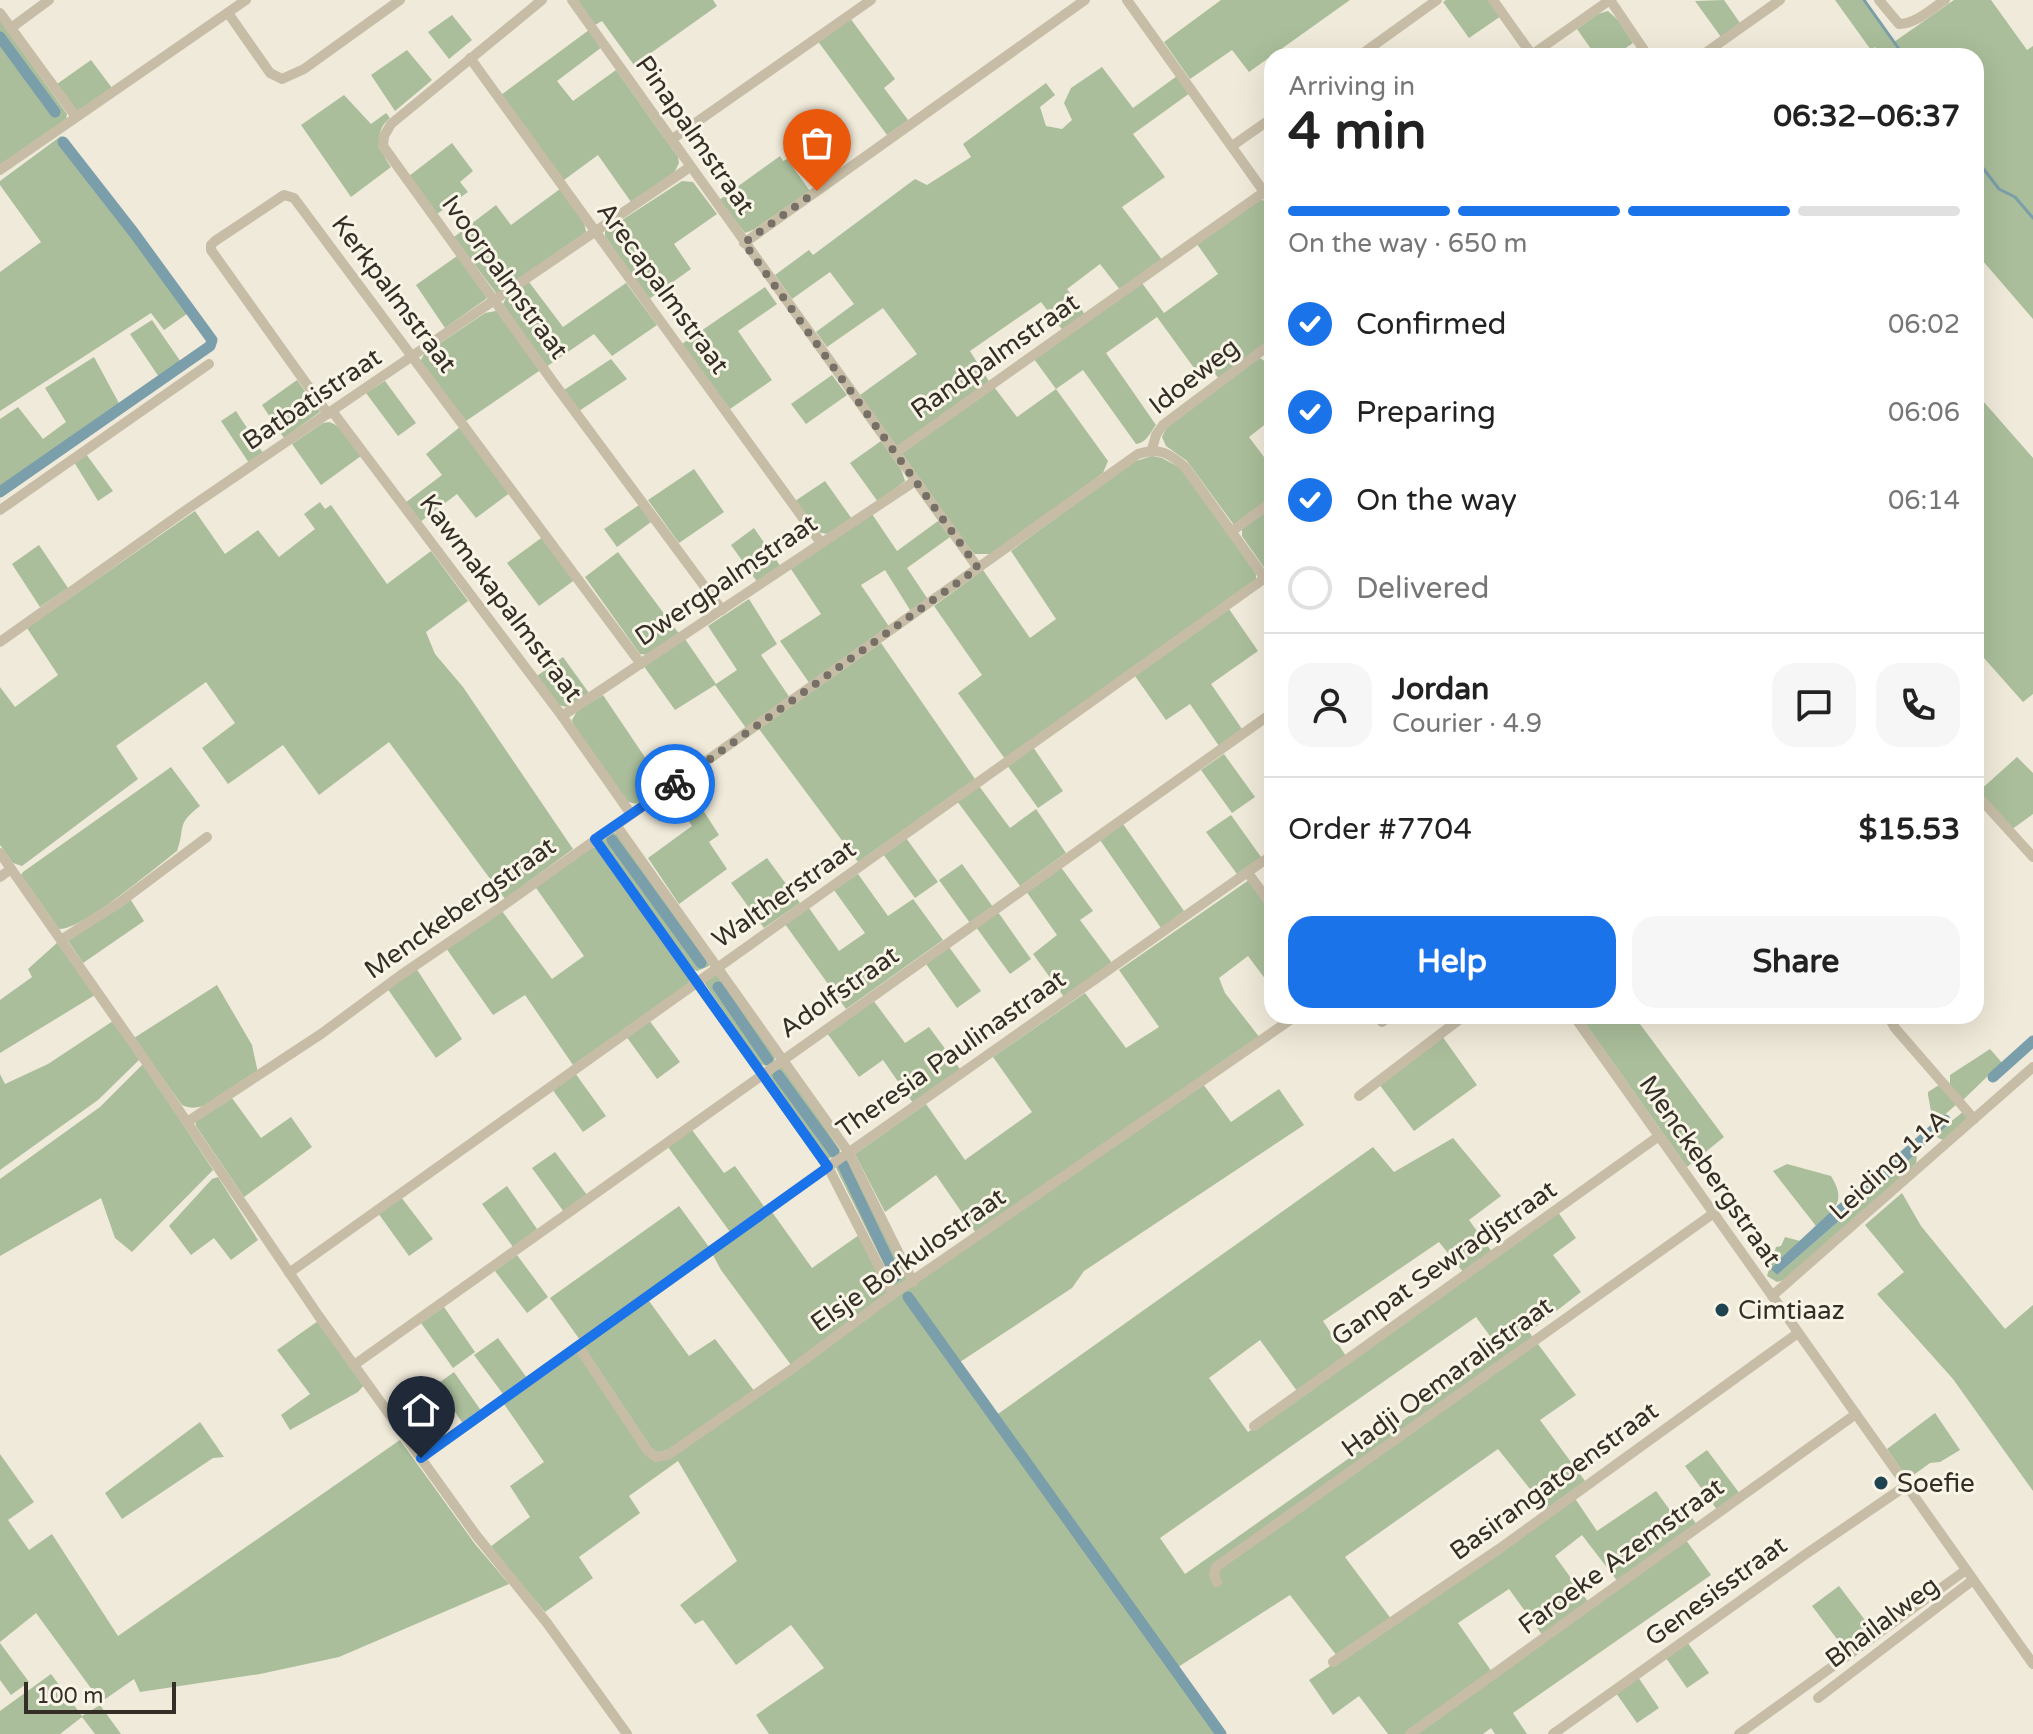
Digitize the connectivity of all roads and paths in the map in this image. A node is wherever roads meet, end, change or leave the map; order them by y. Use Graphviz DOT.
graph roads {
  1 [pos="49,0"];
  2 [pos="246,0"];
  3 [pos="400,0"];
  4 [pos="542,0"];
  5 [pos="572,0"];
  6 [pos="871,0"];
  7 [pos="1085,0"];
  8 [pos="1127,0"];
  9 [pos="1437,0"];
  10 [pos="1493,0"];
  11 [pos="1610,0"];
  12 [pos="1780,0"];
  13 [pos="1879,0"];
  14 [pos="1945,0"];
  15 [pos="0,13"];
  16 [pos="228,13"];
  17 [pos="11,28"];
  18 [pos="1370,48"];
  19 [pos="1526,48"];
  20 [pos="1542,48"];
  21 [pos="1643,48"];
  22 [pos="1712,48"];
  23 [pos="470,58"];
  24 [pos="76,117"];
  25 [pos="1264,124"];
  26 [pos="671,140"];
  27 [pos="1232,146"];
  28 [pos="690,167"];
  29 [pos="0,170"];
  30 [pos="1264,192"];
  31 [pos="595,232"];
  32 [pos="744,243"];
  33 [pos="495,300"];
  34 [pos="1264,349"];
  35 [pos="412,358"];
  36 [pos="209,364"];
  37 [pos="330,413"];
  38 [pos="1152,449"];
  39 [pos="895,453"];
  40 [pos="915,481"];
  41 [pos="1264,508"];
  42 [pos="0,510"];
  43 [pos="1232,531"];
  44 [pos="821,543"];
  45 [pos="978,568"];
  46 [pos="1264,576"];
  47 [pos="1264,586"];
  48 [pos="722,610"];
  49 [pos="0,642"];
  50 [pos="641,664"];
  51 [pos="562,716"];
  52 [pos="1264,719"];
  53 [pos="1984,803"];
  54 [pos="631,814"];
  55 [pos="616,825"];
  56 [pos="207,837"];
  57 [pos="595,839"];
  58 [pos="0,853"];
  59 [pos="2033,857"];
  60 [pos="1264,861"];
  61 [pos="11,869"];
  62 [pos="1248,873"];
  63 [pos="0,877"];
  64 [pos="1264,895"];
  65 [pos="61,940"];
  66 [pos="719,967"];
  67 [pos="698,981"];
  68 [pos="1284,1024"];
  69 [pos="1454,1024"];
  70 [pos="1580,1024"];
  71 [pos="1893,1024"];
  72 [pos="784,1058"];
  73 [pos="2033,1067"];
  74 [pos="762,1075"];
  75 [pos="1359,1096"];
  76 [pos="1973,1117"];
  77 [pos="187,1122"];
  78 [pos="1659,1136"];
  79 [pos="849,1153"];
  80 [pos="828,1167"];
  81 [pos="1714,1213"];
  82 [pos="289,1273"];
  83 [pos="913,1282"];
  84 [pos="893,1294"];
  85 [pos="1772,1296"];
  86 [pos="1798,1333"];
  87 [pos="578,1346"];
  88 [pos="354,1365"];
  89 [pos="1856,1414"];
  90 [pos="1254,1426"];
  91 [pos="421,1458"];
  92 [pos="1907,1485"];
  93 [pos="1966,1570"];
  94 [pos="1973,1580"];
  95 [pos="1217,1582"];
  96 [pos="1333,1662"];
  97 [pos="2033,1664"];
  98 [pos="1818,1698"];
  99 [pos="627,1734"];
  100 [pos="1410,1734"];
  101 [pos="1553,1734"];
  102 [pos="1739,1734"];
  1 -- 17 [label="street"];
  2 -- 16 [label="street"];
  3 -- 16 [label="street"];
  4 -- 23 [label="street, Ivoorpalmstraat"];
  5 -- 26 [label="street, Pinapalmstraat"];
  6 -- 26 [label="street"];
  7 -- 32 [label="street"];
  8 -- 27 [label="street"];
  9 -- 18 [label="street"];
  10 -- 19 [label="street"];
  11 -- 20 [label="street"];
  11 -- 21 [label="street"];
  12 -- 22 [label="street"];
  13 -- 14 [label="street"];
  15 -- 17 [label="street"];
  16 -- 24 [label="street"];
  17 -- 24 [label="street"];
  23 -- 31 [label="street, Arecapalmstraat"];
  23 -- 33 [label="street, Ivoorpalmstraat"];
  24 -- 29 [label="street"];
  25 -- 27 [label="street"];
  26 -- 28 [label="street, Pinapalmstraat"];
  27 -- 30 [label="street"];
  28 -- 31 [label="street, Batbatistraat"];
  28 -- 32 [label="street, Pinapalmstraat"];
  30 -- 39 [label="street, Randpalmstraat"];
  31 -- 33 [label="street, Batbatistraat"];
  31 -- 44 [label="street, Arecapalmstraat"];
  32 -- 39 [label="street, Pinapalmstraat"];
  33 -- 35 [label="street, Batbatistraat"];
  33 -- 48 [label="street, Ivoorpalmstraat"];
  34 -- 38 [label="street, Idoeweg"];
  35 -- 37 [label="street, Batbatistraat"];
  35 -- 37 [label="street, Kerkpalmstraat"];
  35 -- 50 [label="street, Kerkpalmstraat"];
  36 -- 42 [label="street"];
  37 -- 49 [label="street, Batbatistraat"];
  37 -- 51 [label="street, Kawmakapalmstraat"];
  38 -- 43 [label="street"];
  38 -- 45 [label="street, Menckebergstraat"];
  39 -- 40 [label="street, Pinapalmstraat"];
  40 -- 44 [label="street, Dwergpalmstraat"];
  40 -- 45 [label="street, Pinapalmstraat"];
  41 -- 43 [label="street"];
  43 -- 46 [label="street"];
  44 -- 48 [label="street, Dwergpalmstraat"];
  45 -- 54 [label="street, Menckebergstraat"];
  47 -- 66 [label="street, Waltherstraat"];
  48 -- 50 [label="street, Dwergpalmstraat"];
  50 -- 51 [label="street, Dwergpalmstraat"];
  51 -- 54 [label="street, Kawmakapalmstraat"];
  52 -- 72 [label="street, Adolfstraat"];
  53 -- 59 [label="street"];
  54 -- 55 [label="street, Menckebergstraat"];
  55 -- 57 [label="street, Menckebergstraat"];
  55 -- 66 [label="street"];
  56 -- 65 [label="street"];
  57 -- 67 [label="street"];
  57 -- 77 [label="street, Menckebergstraat"];
  58 -- 61 [label="street"];
  60 -- 62 [label="street, Theresia Paulinastraat"];
  61 -- 63 [label="street"];
  61 -- 65 [label="street"];
  62 -- 64 [label="street"];
  62 -- 79 [label="street, Theresia Paulinastraat"];
  65 -- 77 [label="street"];
  66 -- 67 [label="street, Waltherstraat"];
  66 -- 72 [label="street"];
  67 -- 74 [label="street"];
  67 -- 82 [label="street, Waltherstraat"];
  68 -- 83 [label="street, Elsje Borkulostraat"];
  69 -- 75 [label="street"];
  70 -- 78 [label="street, Menckebergstraat"];
  71 -- 76 [label="street"];
  72 -- 74 [label="street, Adolfstraat"];
  72 -- 79 [label="street"];
  73 -- 76 [label="street, Leiding 11A"];
  74 -- 80 [label="street"];
  74 -- 88 [label="street, Adolfstraat"];
  76 -- 85 [label="street, Leiding 11A"];
  77 -- 82 [label="street"];
  78 -- 81 [label="street, Menckebergstraat"];
  78 -- 90 [label="street, Ganpat Sewradjstraat"];
  79 -- 80 [label="street, Theresia Paulinastraat"];
  79 -- 83 [label="street"];
  80 -- 84 [label="street"];
  80 -- 87 [label="street, Theresia Paulinastraat"];
  81 -- 85 [label="street, Menckebergstraat"];
  81 -- 95 [label="street, Hadji Oemaralistraat"];
  82 -- 88 [label="street"];
  83 -- 84 [label="street, Elsje Borkulostraat"];
  84 -- 87 [label="street, Elsje Borkulostraat"];
  85 -- 86 [label="street, Menckebergstraat"];
  86 -- 89 [label="street, Menckebergstraat"];
  86 -- 96 [label="street, Basirangatoenstraat"];
  87 -- 91 [label="street, Theresia Paulinastraat"];
  88 -- 91 [label="street"];
  89 -- 92 [label="street, Menckebergstraat"];
  89 -- 100 [label="street, Faroeke Azemstraat"];
  91 -- 99 [label="street"];
  92 -- 93 [label="street, Menckebergstraat"];
  92 -- 101 [label="street, Genesisstraat"];
  93 -- 94 [label="street, Menckebergstraat"];
  93 -- 102 [label="street"];
  94 -- 97 [label="street, Menckebergstraat"];
  94 -- 98 [label="street, Bhailalweg"];
}
